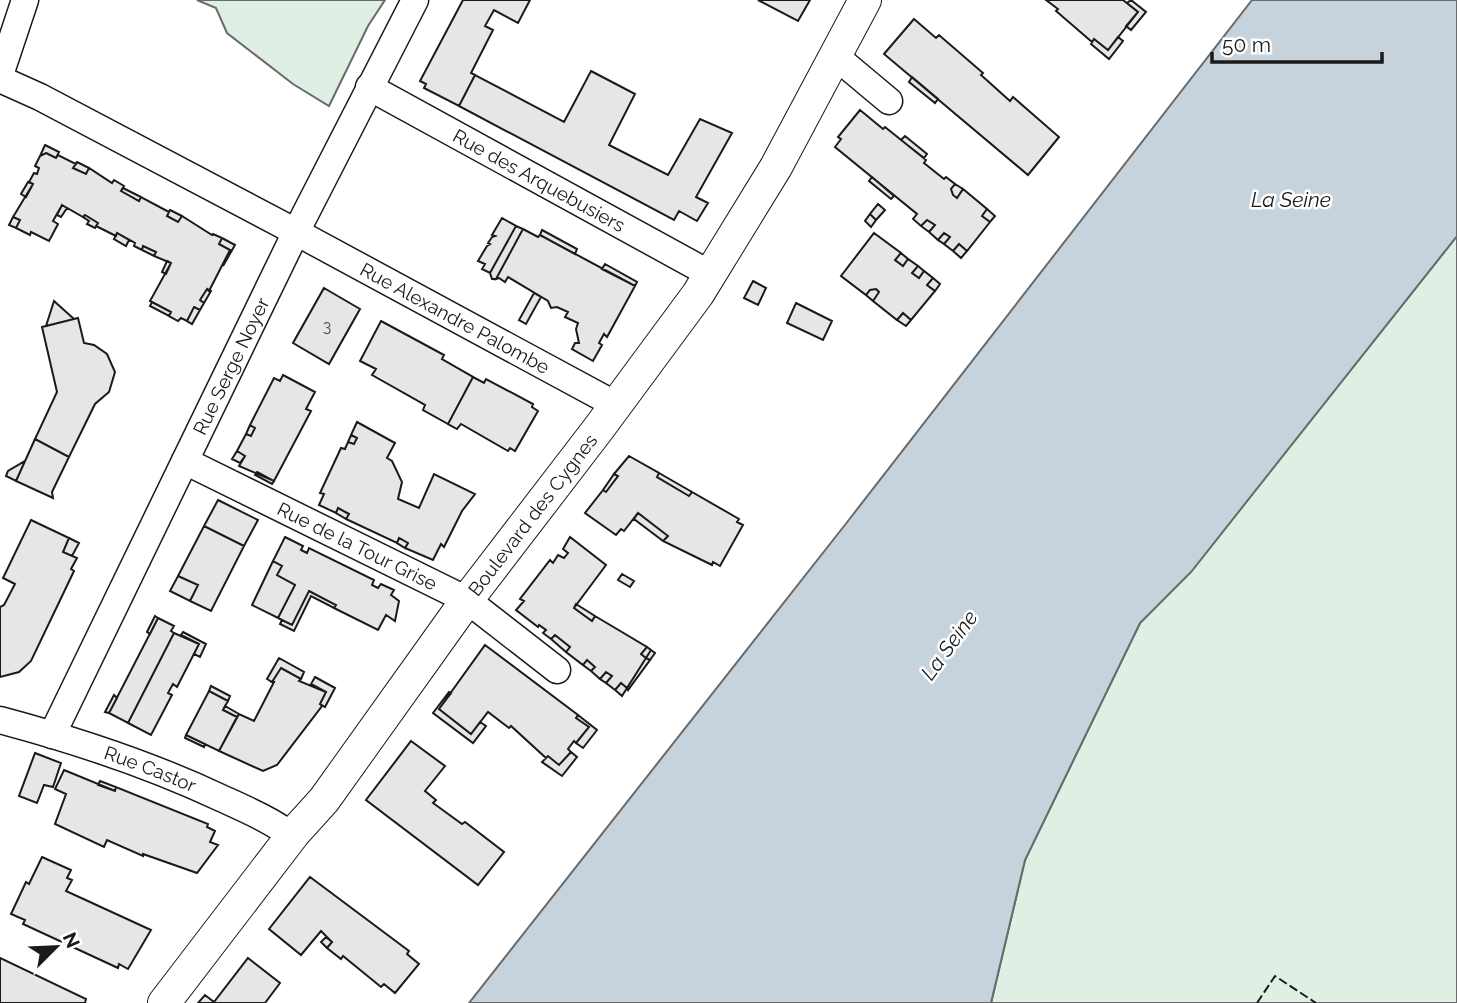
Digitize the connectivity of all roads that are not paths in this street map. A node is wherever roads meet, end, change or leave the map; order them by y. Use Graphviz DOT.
graph roads {
  1 [pos="25,0"];
  2 [pos="415,0"];
  3 [pos="865,0"];
  4 [pos="834,55"];
  5 [pos="0,77"];
  6 [pos="369,87"];
  7 [pos="889,101"];
  8 [pos="296,232"];
  9 [pos="710,274"];
  10 [pos="615,405"];
  11 [pos="185,461"];
  12 [pos="467,600"];
  13 [pos="557,670"];
  14 [pos="0,720"];
  15 [pos="52,735"];
  16 [pos="292,836"];
  17 [pos="164,1003"];
  1 -- 5 [label="street"];
  2 -- 6 [label="street, Rue Serge Noyer"];
  3 -- 4 [label="main road, Boulevard des Cygnes"];
  4 -- 7 [label="street"];
  4 -- 9 [label="main road, Boulevard des Cygnes"];
  5 -- 8 [label="street, Rue Alexandre Palombe"];
  6 -- 8 [label="street, Rue Serge Noyer"];
  6 -- 9 [label="street, Rue des Arquebusiers"];
  8 -- 10 [label="street, Rue Alexandre Palombe"];
  8 -- 11 [label="street, Rue Serge Noyer"];
  9 -- 10 [label="main road, Boulevard des Cygnes"];
  10 -- 12 [label="main road, Boulevard des Cygnes"];
  11 -- 12 [label="street, Rue de la Tour Grise"];
  11 -- 15 [label="street, Rue Serge Noyer"];
  12 -- 13 [label="street, Rue de la Tour Grise"];
  12 -- 16 [label="main road, Boulevard des Cygnes"];
  14 -- 15 [label="street, Rue Castor"];
  15 -- 16 [label="street, Rue Castor"];
  16 -- 17 [label="main road, Boulevard des Cygnes"];
}
